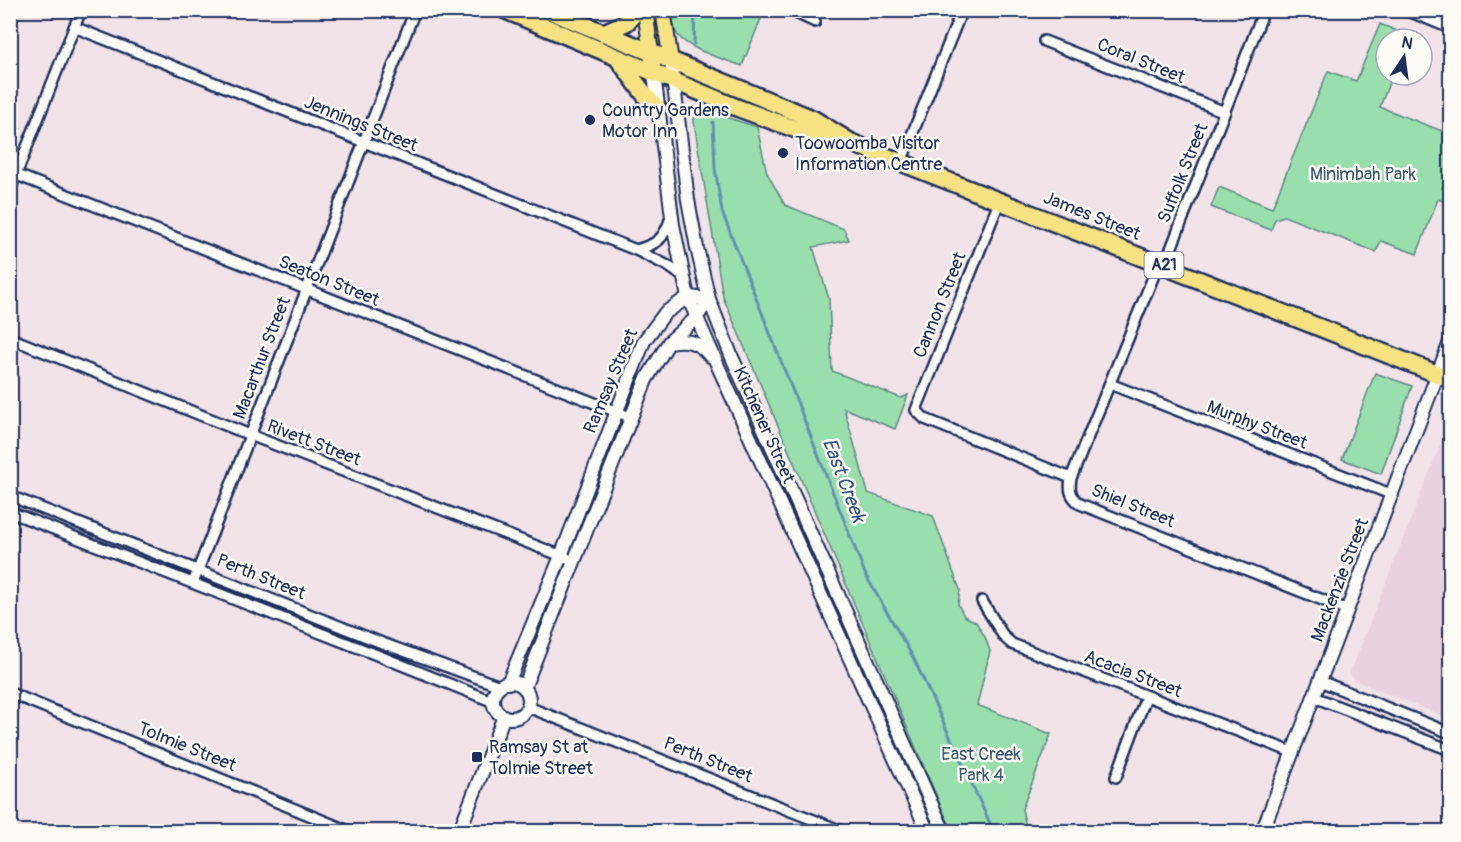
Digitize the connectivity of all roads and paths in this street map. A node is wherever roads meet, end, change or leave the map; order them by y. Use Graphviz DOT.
graph roads {
  1 [pos="81,10"];
  2 [pos="415,10"];
  3 [pos="505,10"];
  4 [pos="548,10"];
  5 [pos="638,10"];
  6 [pos="645,10"];
  7 [pos="663,10"];
  8 [pos="789,10"];
  9 [pos="962,10"];
  10 [pos="1264,10"];
  11 [pos="1406,10"];
  12 [pos="815,22"];
  13 [pos="74,27"];
  14 [pos="1450,28"];
  15 [pos="603,33"];
  16 [pos="1044,41"];
  17 [pos="651,52"];
  18 [pos="618,59"];
  19 [pos="671,61"];
  20 [pos="654,74"];
  21 [pos="674,82"];
  22 [pos="658,109"];
  23 [pos="1225,112"];
  24 [pos="364,142"];
  25 [pos="852,143"];
  26 [pos="901,162"];
  27 [pos="17,175"];
  28 [pos="10,190"];
  29 [pos="1000,200"];
  30 [pos="672,216"];
  31 [pos="636,250"];
  32 [pos="1161,264"];
  33 [pos="684,277"];
  34 [pos="306,289"];
  35 [pos="688,297"];
  36 [pos="709,299"];
  37 [pos="697,317"];
  38 [pos="10,338"];
  39 [pos="669,342"];
  40 [pos="1450,342"];
  41 [pos="717,364"];
  42 [pos="1444,376"];
  43 [pos="1110,384"];
  44 [pos="616,412"];
  45 [pos="630,417"];
  46 [pos="925,419"];
  47 [pos="250,435"];
  48 [pos="775,452"];
  49 [pos="760,459"];
  50 [pos="1071,478"];
  51 [pos="1393,495"];
  52 [pos="14,497"];
  53 [pos="11,513"];
  54 [pos="561,556"];
  55 [pos="574,561"];
  56 [pos="198,570"];
  57 [pos="193,583"];
  58 [pos="982,601"];
  59 [pos="1348,610"];
  60 [pos="308,614"];
  61 [pos="303,626"];
  62 [pos="382,643"];
  63 [pos="377,655"];
  64 [pos="1320,681"];
  65 [pos="504,684"];
  66 [pos="524,688"];
  67 [pos="10,693"];
  68 [pos="1146,697"];
  69 [pos="1314,697"];
  70 [pos="494,702"];
  71 [pos="528,707"];
  72 [pos="504,716"];
  73 [pos="1450,733"];
  74 [pos="1450,750"];
  75 [pos="1292,752"];
  76 [pos="1116,777"];
  77 [pos="351,831"];
  78 [pos="459,831"];
  79 [pos="844,831"];
  80 [pos="928,831"];
  81 [pos="944,831"];
  82 [pos="1265,831"];
  1 -- 13 [label="street"];
  2 -- 24 [label="street, Macarthur Street"];
  3 -- 18 [label="highway, James Street / A21"];
  4 -- 15 [label="highway, James Street / A21"];
  5 -- 15 [label="highway"];
  6 -- 17 [label="main road, Kitchener Street"];
  7 -- 19 [label="main road, Kitchener Street"];
  8 -- 12 [label="street"];
  9 -- 26 [label="street"];
  10 -- 23 [label="street, Suffolk Street"];
  11 -- 14 [label="street"];
  13 -- 24 [label="street, Jennings Street"];
  13 -- 27 [label="street"];
  15 -- 17 [label="highway, James Street / A21"];
  16 -- 23 [label="street, Coral Street"];
  17 -- 19 [label="highway, James Street / A21"];
  17 -- 20 [label="main road, Kitchener Street"];
  18 -- 20 [label="highway, James Street / A21"];
  18 -- 22 [label="highway"];
  19 -- 21 [label="street, Kitchener Street"];
  19 -- 25 [label="highway, James Street / A21"];
  20 -- 21 [label="highway, James Street / A21"];
  20 -- 22 [label="street, Kitchener Street"];
  21 -- 25 [label="highway, James Street / A21"];
  21 -- 36 [label="street, Kitchener Street"];
  22 -- 30 [label="street, Kitchener Street"];
  23 -- 32 [label="street, Suffolk Street"];
  24 -- 31 [label="street, Jennings Street"];
  24 -- 34 [label="street, Macarthur Street"];
  25 -- 26 [label="highway, James Street / A21"];
  26 -- 29 [label="highway, James Street / A21"];
  27 -- 28 [label="street"];
  27 -- 34 [label="street, Seaton Street"];
  29 -- 32 [label="highway, James Street / A21"];
  29 -- 46 [label="street, Cannon Street"];
  30 -- 31 [label="street"];
  30 -- 33 [label="street, Kitchener Street"];
  31 -- 33 [label="street, Jennings Street"];
  32 -- 42 [label="highway, James Street / A21"];
  32 -- 43 [label="street, Suffolk Street"];
  33 -- 35 [label="street, Kitchener Street"];
  34 -- 44 [label="street, Seaton Street"];
  34 -- 47 [label="street, Macarthur Street"];
  35 -- 36 [label="street"];
  35 -- 37 [label="street, Kitchener Street"];
  35 -- 44 [label="street, Ramsay Street"];
  36 -- 37 [label="street, Ramsay Street"];
  36 -- 48 [label="street, Kitchener Street"];
  37 -- 39 [label="street, Ramsay Street"];
  37 -- 41 [label="street, Kitchener Street"];
  38 -- 47 [label="street, Rivett Street"];
  39 -- 41 [label="street"];
  39 -- 45 [label="street, Ramsay Street"];
  40 -- 42 [label="street, Mackenzie Street"];
  41 -- 49 [label="street, Kitchener Street"];
  42 -- 51 [label="street, Mackenzie Street"];
  43 -- 50 [label="street, Suffolk Street"];
  43 -- 51 [label="street, Murphy Street"];
  44 -- 45 [label="street, Seaton Street"];
  44 -- 54 [label="street, Ramsay Street"];
  45 -- 55 [label="street, Ramsay Street"];
  46 -- 50 [label="street, Shiel Street"];
  47 -- 54 [label="street, Rivett Street"];
  47 -- 56 [label="street, Macarthur Street"];
  48 -- 49 [label="street"];
  48 -- 81 [label="street, Kitchener Street"];
  49 -- 80 [label="street, Kitchener Street"];
  50 -- 59 [label="street, Shiel Street"];
  51 -- 59 [label="street, Mackenzie Street"];
  52 -- 53 [label="street"];
  52 -- 56 [label="street, Perth Street"];
  53 -- 57 [label="street, Perth Street"];
  54 -- 55 [label="street, Rivett Street"];
  54 -- 65 [label="street, Ramsay Street"];
  55 -- 66 [label="street, Ramsay Street"];
  56 -- 57 [label="street, Macarthur Street"];
  56 -- 60 [label="street, Perth Street"];
  57 -- 61 [label="street, Perth Street"];
  58 -- 68 [label="street, Acacia Street"];
  59 -- 64 [label="street, Mackenzie Street"];
  60 -- 61 [label="street"];
  60 -- 62 [label="street, Perth Street"];
  61 -- 63 [label="street, Perth Street"];
  62 -- 63 [label="street"];
  62 -- 65 [label="street, Perth Street"];
  63 -- 70 [label="street, Perth Street"];
  64 -- 69 [label="street, Mackenzie Street"];
  64 -- 73 [label="street"];
  65 -- 66 [label="street"];
  65 -- 70 [label="street"];
  66 -- 71 [label="street"];
  67 -- 77 [label="street, Tolmie Street"];
  68 -- 75 [label="street, Acacia Street"];
  68 -- 76 [label="street"];
  69 -- 74 [label="street"];
  69 -- 75 [label="street, Mackenzie Street"];
  70 -- 72 [label="street"];
  71 -- 72 [label="street"];
  71 -- 79 [label="street, Perth Street"];
  72 -- 78 [label="street"];
  75 -- 82 [label="street, Mackenzie Street"];
}
